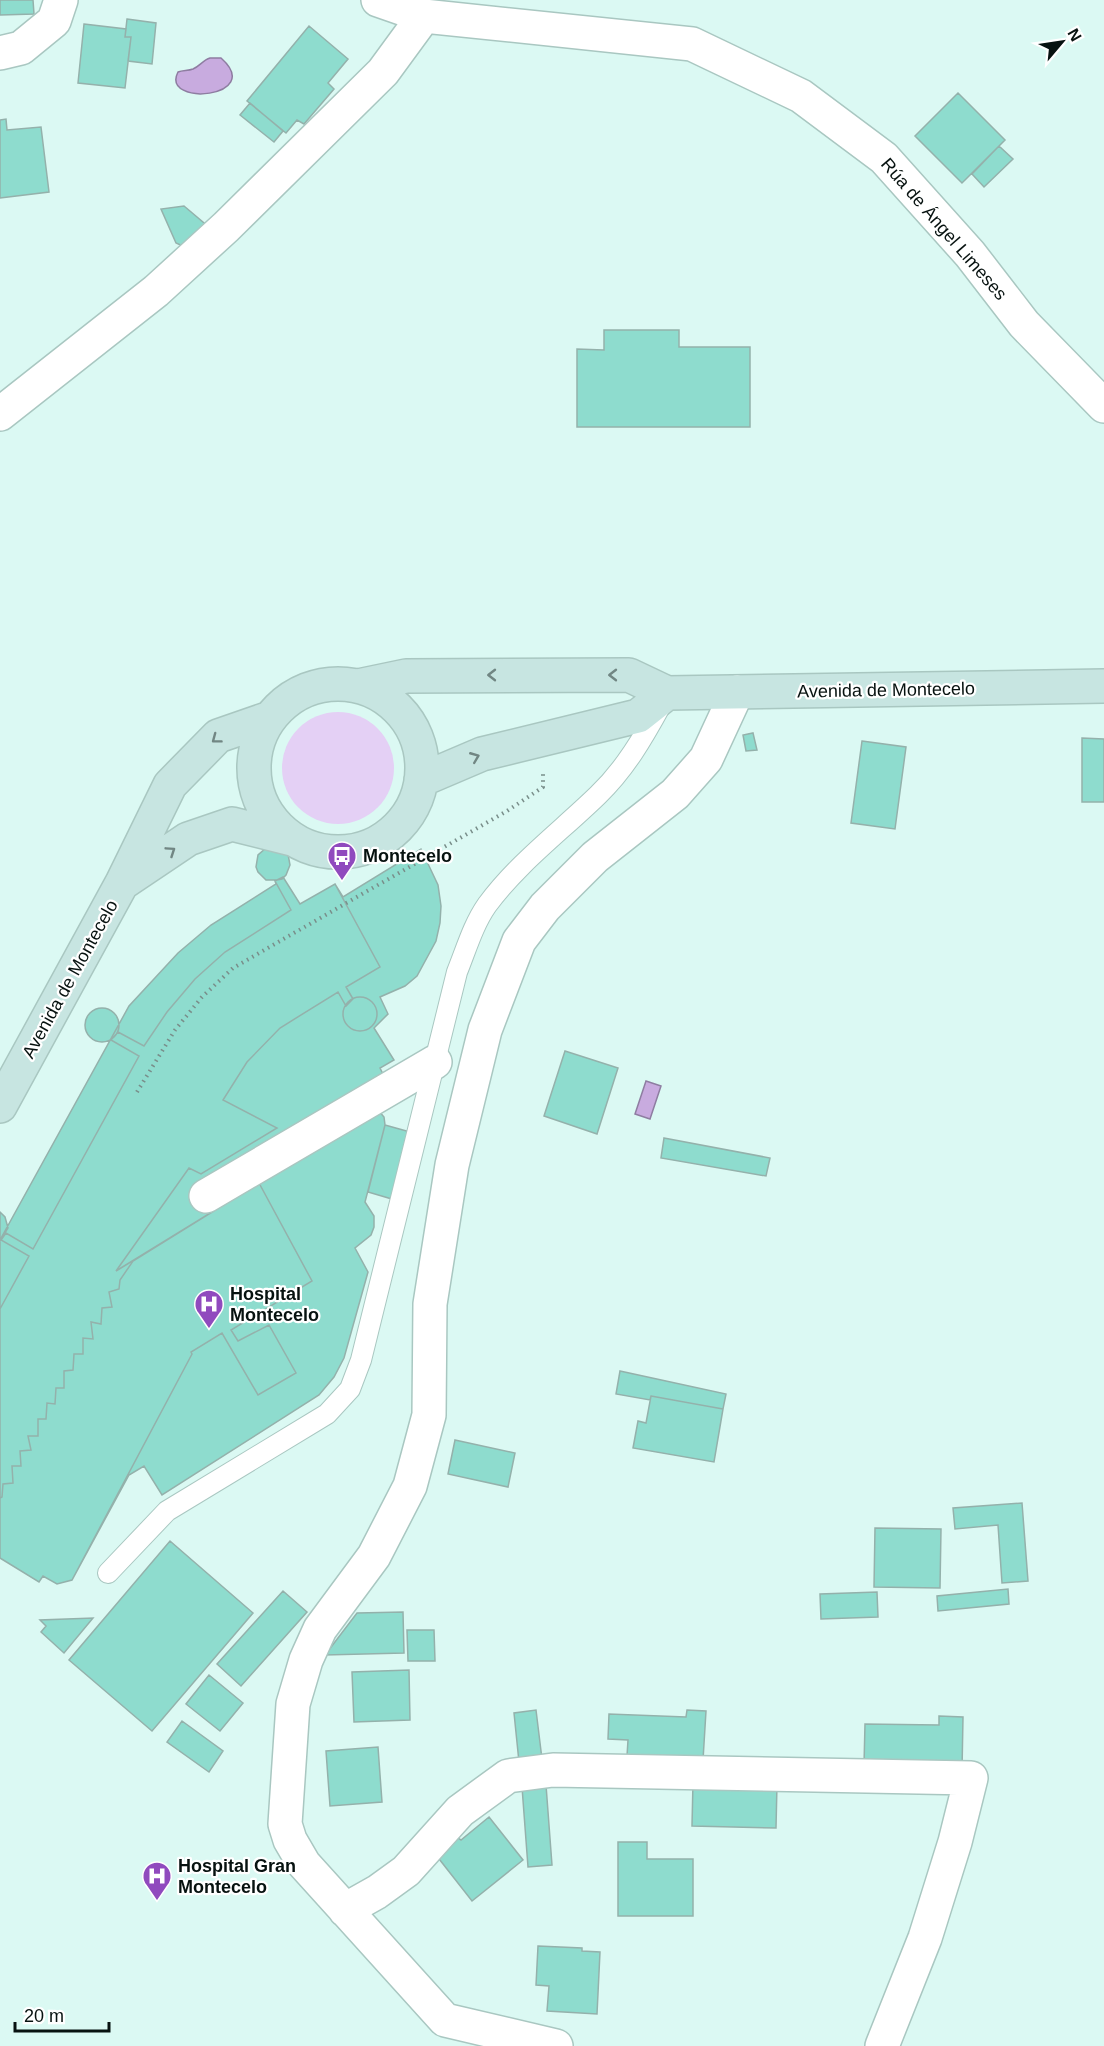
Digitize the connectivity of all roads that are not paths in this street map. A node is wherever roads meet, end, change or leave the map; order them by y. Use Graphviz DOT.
graph roads {
  1 [pos="62,0"];
  2 [pos="378,0"];
  3 [pos="424,16"];
  4 [pos="0,53"];
  5 [pos="1104,406"];
  6 [pos="0,414"];
  7 [pos="358,686"];
  8 [pos="1104,686"];
  9 [pos="737,692"];
  10 [pos="667,693"];
  11 [pos="270,718"];
  12 [pos="421,780"];
  13 [pos="292,839"];
  14 [pos="122,883"];
  15 [pos="435,1062"];
  16 [pos="0,1106"];
  17 [pos="206,1196"];
  18 [pos="108,1573"];
  19 [pos="345,1910"];
  20 [pos="442,2033"];
  21 [pos="556,2046"];
  22 [pos="882,2046"];
  1 -- 4 [label="street"];
  2 -- 3 [label="street, Rúa de Ángel Limeses"];
  3 -- 5 [label="street, Rúa de Ángel Limeses"];
  3 -- 6 [label="street"];
  10 -- 7 [label="street, Avenida de Montecelo, one-way"];
  7 -- 11 [label="street"];
  7 -- 12 [label="street"];
  8 -- 9 [label="street, Avenida de Montecelo"];
  9 -- 10 [label="street, Avenida de Montecelo"];
  9 -- 19 [label="street"];
  12 -- 10 [label="street, one-way"];
  10 -- 15 [label="lane"];
  11 -- 13 [label="street"];
  11 -- 14 [label="street, Avenida de Montecelo, one-way"];
  12 -- 13 [label="street"];
  14 -- 13 [label="street, Avenida de Montecelo, one-way"];
  14 -- 16 [label="street, Avenida de Montecelo"];
  15 -- 17 [label="street"];
  15 -- 18 [label="lane"];
  19 -- 20 [label="street"];
  19 -- 22 [label="street"];
  20 -- 21 [label="street"];
}
